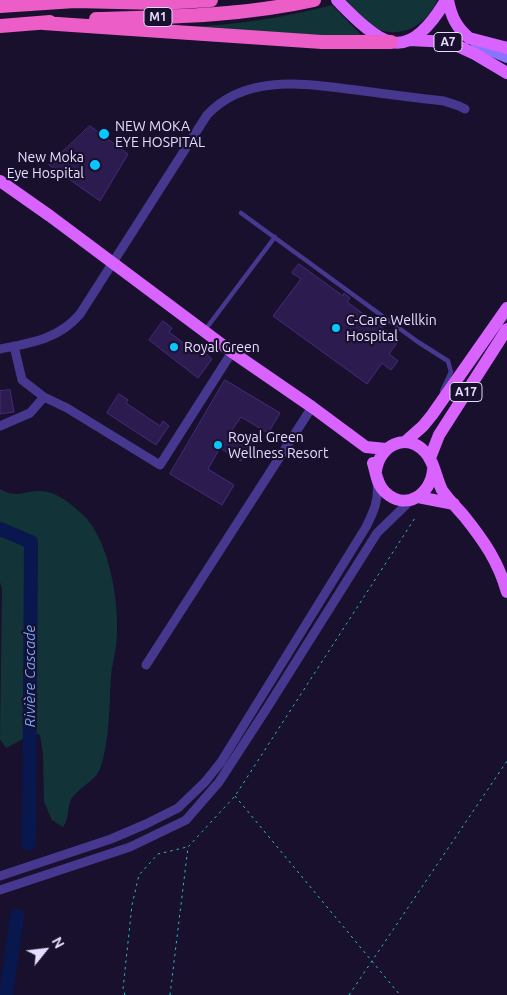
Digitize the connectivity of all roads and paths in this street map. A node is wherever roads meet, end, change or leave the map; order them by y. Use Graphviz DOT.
graph roads {
  1 [pos="211,0"];
  2 [pos="314,0"];
  3 [pos="337,0"];
  4 [pos="447,0"];
  5 [pos="0,6"];
  6 [pos="43,23"];
  7 [pos="0,26"];
  8 [pos="469,38"];
  9 [pos="409,40"];
  10 [pos="391,42"];
  11 [pos="507,48"];
  12 [pos="507,57"];
  13 [pos="507,71"];
  14 [pos="465,109"];
  15 [pos="0,181"];
  16 [pos="241,213"];
  17 [pos="275,237"];
  18 [pos="112,263"];
  19 [pos="507,308"];
  20 [pos="507,329"];
  21 [pos="205,331"];
  22 [pos="14,346"];
  23 [pos="0,348"];
  24 [pos="232,352"];
  25 [pos="44,397"];
  26 [pos="312,407"];
  27 [pos="432,415"];
  28 [pos="0,426"];
  29 [pos="404,442"];
  30 [pos="366,448"];
  31 [pos="386,449"];
  32 [pos="432,464"];
  33 [pos="376,474"];
  34 [pos="415,498"];
  35 [pos="454,504"];
  36 [pos="415,518"];
  37 [pos="507,592"];
  38 [pos="146,665"];
  39 [pos="507,761"];
  40 [pos="235,796"];
  41 [pos="188,847"];
  42 [pos="0,876"];
  43 [pos="0,890"];
  44 [pos="371,961"];
  45 [pos="125,995"];
  46 [pos="170,995"];
  47 [pos="349,995"];
  48 [pos="400,995"];
  1 -- 5 [label="highway, M1"];
  2 -- 6 [label="highway, M1"];
  3 -- 10 [label="main road"];
  4 -- 8 [label="main road, A7"];
  4 -- 9 [label="main road, A7"];
  6 -- 7 [label="highway, M1"];
  6 -- 10 [label="highway"];
  8 -- 11 [label="main road"];
  8 -- 12 [label="main road, A7"];
  9 -- 10 [label="main road, A7"];
  9 -- 13 [label="main road, A7"];
  14 -- 18 [label="street"];
  15 -- 18 [label="main road"];
  16 -- 17 [label="lane"];
  17 -- 21 [label="lane"];
  17 -- 27 [label="lane"];
  18 -- 21 [label="main road"];
  18 -- 22 [label="street"];
  19 -- 27 [label="main road, A17"];
  20 -- 32 [label="main road, A17"];
  21 -- 24 [label="main road"];
  22 -- 23 [label="street"];
  22 -- 25 [label="street"];
  24 -- 25 [label="street"];
  24 -- 26 [label="main road"];
  25 -- 28 [label="street"];
  26 -- 30 [label="main road"];
  26 -- 38 [label="street"];
  27 -- 29 [label="main road, A17"];
  29 -- 31 [label="main road, A17"];
  29 -- 32 [label="main road"];
  30 -- 31 [label="main road"];
  30 -- 33 [label="main road"];
  31 -- 33 [label="main road"];
  32 -- 34 [label="main road, A17"];
  32 -- 35 [label="main road"];
  33 -- 34 [label="main road"];
  33 -- 42 [label="street"];
  34 -- 35 [label="main road"];
  34 -- 43 [label="street"];
  35 -- 37 [label="main road"];
  36 -- 40 [label="path"];
  39 -- 44 [label="path"];
  40 -- 41 [label="path"];
  40 -- 44 [label="path"];
  41 -- 45 [label="path"];
  41 -- 46 [label="path"];
  44 -- 47 [label="path"];
  44 -- 48 [label="path"];
}
